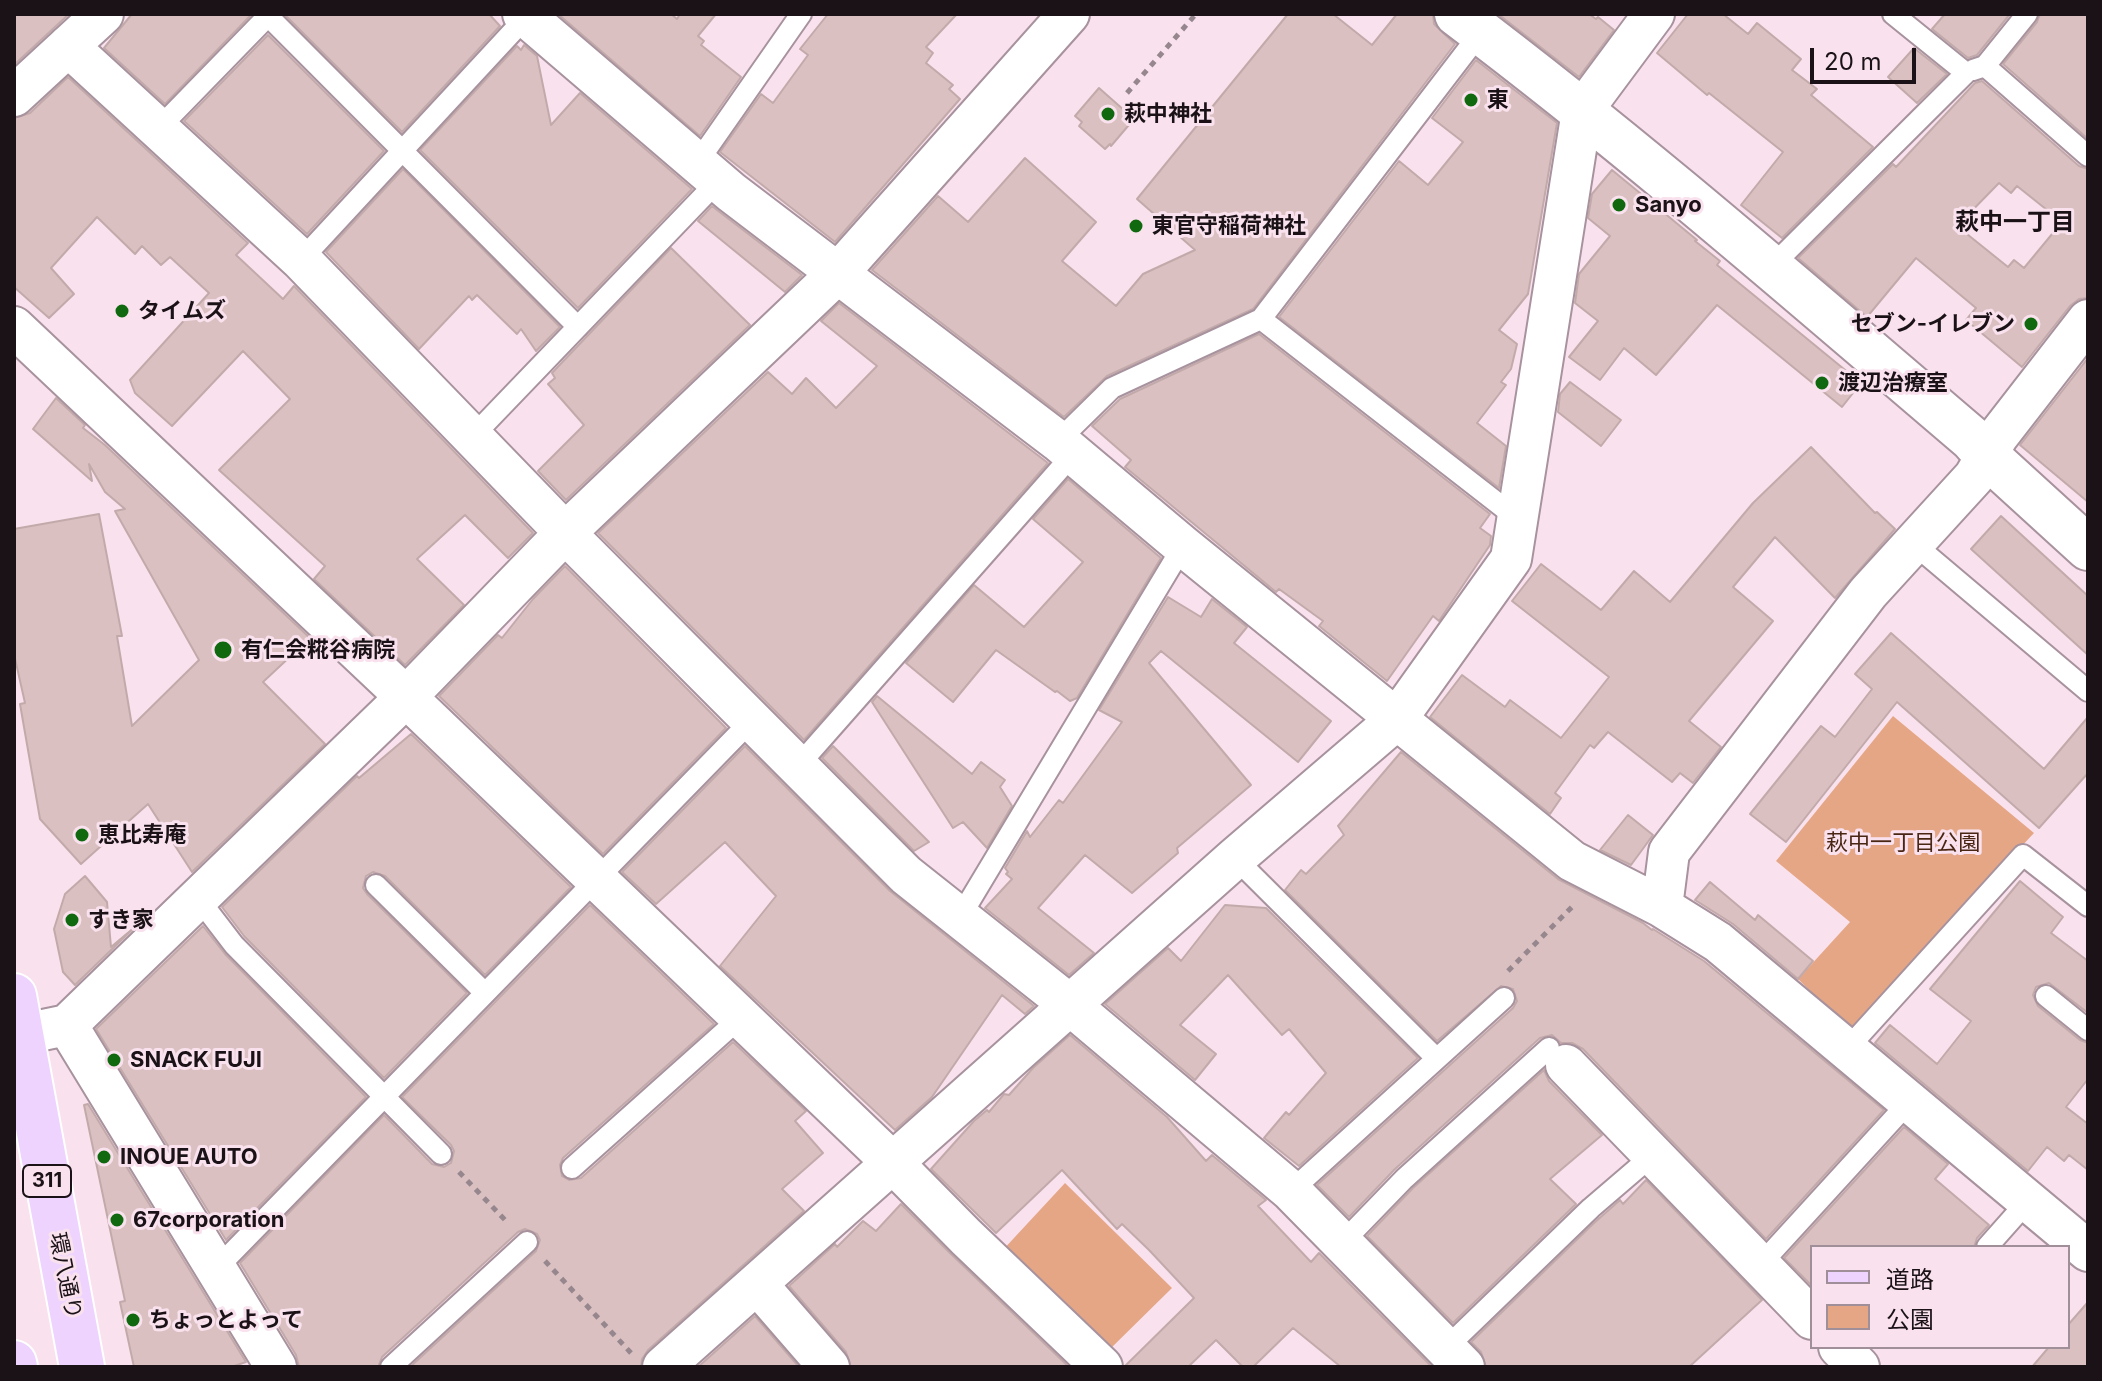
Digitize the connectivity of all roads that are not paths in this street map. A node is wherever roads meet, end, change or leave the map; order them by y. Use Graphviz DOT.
graph roads {
  1 [pos="103,14"];
  2 [pos="801,14"];
  3 [pos="1069,14"];
  4 [pos="1654,14"];
  5 [pos="1893,14"];
  6 [pos="2027,14"];
  7 [pos="526,15"];
  8 [pos="1469,23"];
  9 [pos="68,46"];
  10 [pos="1975,69"];
  11 [pos="14,96"];
  12 [pos="1582,111"];
  13 [pos="158,129"];
  14 [pos="402,151"];
  15 [pos="2088,156"];
  16 [pos="707,172"];
  17 [pos="301,260"];
  18 [pos="1771,267"];
  19 [pos="839,272"];
  20 [pos="1261,319"];
  21 [pos="2088,320"];
  22 [pos="14,327"];
  23 [pos="578,327"];
  24 [pos="473,436"];
  25 [pos="1066,447"];
  26 [pos="1986,455"];
  27 [pos="1518,519"];
  28 [pos="566,532"];
  29 [pos="1914,544"];
  30 [pos="1183,546"];
  31 [pos="2088,548"];
  32 [pos="2088,691"];
  33 [pos="406,697"];
  34 [pos="752,720"];
  35 [pos="1396,720"];
  36 [pos="797,767"];
  37 [pos="1235,858"];
  38 [pos="596,879"];
  39 [pos="376,885"];
  40 [pos="198,898"];
  41 [pos="2088,906"];
  42 [pos="1662,907"];
  43 [pos="960,917"];
  44 [pos="485,993"];
  45 [pos="2046,996"];
  46 [pos="1504,998"];
  47 [pos="1070,1005"];
  48 [pos="740,1018"];
  49 [pos="16,1022"];
  50 [pos="67,1025"];
  51 [pos="2088,1030"];
  52 [pos="1847,1049"];
  53 [pos="1558,1056"];
  54 [pos="1436,1058"];
  55 [pos="385,1096"];
  56 [pos="1908,1103"];
  57 [pos="441,1154"];
  58 [pos="1654,1154"];
  59 [pos="893,1163"];
  60 [pos="572,1168"];
  61 [pos="1291,1191"];
  62 [pos="2027,1202"];
  63 [pos="527,1242"];
  64 [pos="1343,1242"];
  65 [pos="1989,1245"];
  66 [pos="2088,1251"];
  67 [pos="1760,1265"];
  68 [pos="216,1269"];
  69 [pos="757,1284"];
  70 [pos="1810,1317"];
  71 [pos="1841,1349"];
  72 [pos="1455,1358"];
  73 [pos="82,1367"];
  74 [pos="276,1367"];
  75 [pos="391,1367"];
  76 [pos="663,1367"];
  77 [pos="829,1367"];
  78 [pos="1102,1367"];
  79 [pos="1859,1367"];
  1 -- 9 [label="street"];
  2 -- 16 [label="lane"];
  3 -- 19 [label="street"];
  4 -- 12 [label="street"];
  5 -- 10 [label="lane"];
  6 -- 10 [label="lane"];
  7 -- 14 [label="lane"];
  7 -- 16 [label="street"];
  8 -- 12 [label="street"];
  8 -- 20 [label="lane"];
  9 -- 11 [label="street"];
  9 -- 13 [label="street"];
  10 -- 15 [label="lane"];
  10 -- 18 [label="lane"];
  12 -- 18 [label="street"];
  12 -- 27 [label="street"];
  13 -- 14 [label="lane"];
  13 -- 17 [label="street"];
  14 -- 17 [label="lane"];
  14 -- 23 [label="lane"];
  16 -- 19 [label="street"];
  16 -- 23 [label="lane"];
  17 -- 24 [label="street"];
  18 -- 26 [label="street"];
  19 -- 25 [label="street"];
  19 -- 28 [label="street"];
  20 -- 25 [label="lane"];
  20 -- 27 [label="lane"];
  21 -- 26 [label="street"];
  22 -- 33 [label="street"];
  23 -- 24 [label="lane"];
  24 -- 28 [label="street"];
  25 -- 30 [label="street"];
  25 -- 36 [label="lane"];
  26 -- 29 [label="street"];
  26 -- 31 [label="street"];
  27 -- 35 [label="street"];
  28 -- 33 [label="street"];
  28 -- 34 [label="street"];
  29 -- 32 [label="lane"];
  29 -- 42 [label="street"];
  30 -- 35 [label="street"];
  30 -- 43 [label="lane"];
  33 -- 38 [label="street"];
  33 -- 40 [label="street"];
  34 -- 36 [label="street"];
  34 -- 38 [label="lane"];
  35 -- 37 [label="street"];
  35 -- 42 [label="street"];
  36 -- 43 [label="street"];
  37 -- 47 [label="street"];
  37 -- 54 [label="lane"];
  38 -- 44 [label="lane"];
  38 -- 48 [label="street"];
  39 -- 44 [label="lane"];
  40 -- 50 [label="street"];
  40 -- 55 [label="lane"];
  41 -- 52 [label="lane"];
  42 -- 52 [label="street"];
  43 -- 47 [label="street"];
  44 -- 55 [label="lane"];
  45 -- 51 [label="lane"];
  46 -- 54 [label="lane"];
  47 -- 59 [label="street"];
  47 -- 61 [label="street"];
  48 -- 59 [label="street"];
  48 -- 60 [label="lane"];
  49 -- 50 [label="street"];
  49 -- 73 [label="main road, 環八通り / 311"];
  50 -- 68 [label="street"];
  52 -- 56 [label="street"];
  53 -- 58 [label="street"];
  53 -- 64 [label="lane"];
  54 -- 61 [label="lane"];
  55 -- 57 [label="lane"];
  55 -- 68 [label="lane"];
  56 -- 62 [label="street"];
  56 -- 67 [label="lane"];
  58 -- 67 [label="street"];
  58 -- 72 [label="lane"];
  59 -- 69 [label="street"];
  59 -- 78 [label="street"];
  61 -- 64 [label="street"];
  62 -- 65 [label="lane"];
  62 -- 66 [label="street"];
  63 -- 75 [label="lane"];
  64 -- 72 [label="street"];
  67 -- 70 [label="street"];
  68 -- 74 [label="street"];
  69 -- 76 [label="street"];
  69 -- 77 [label="street"];
  71 -- 79 [label="street"];
}
